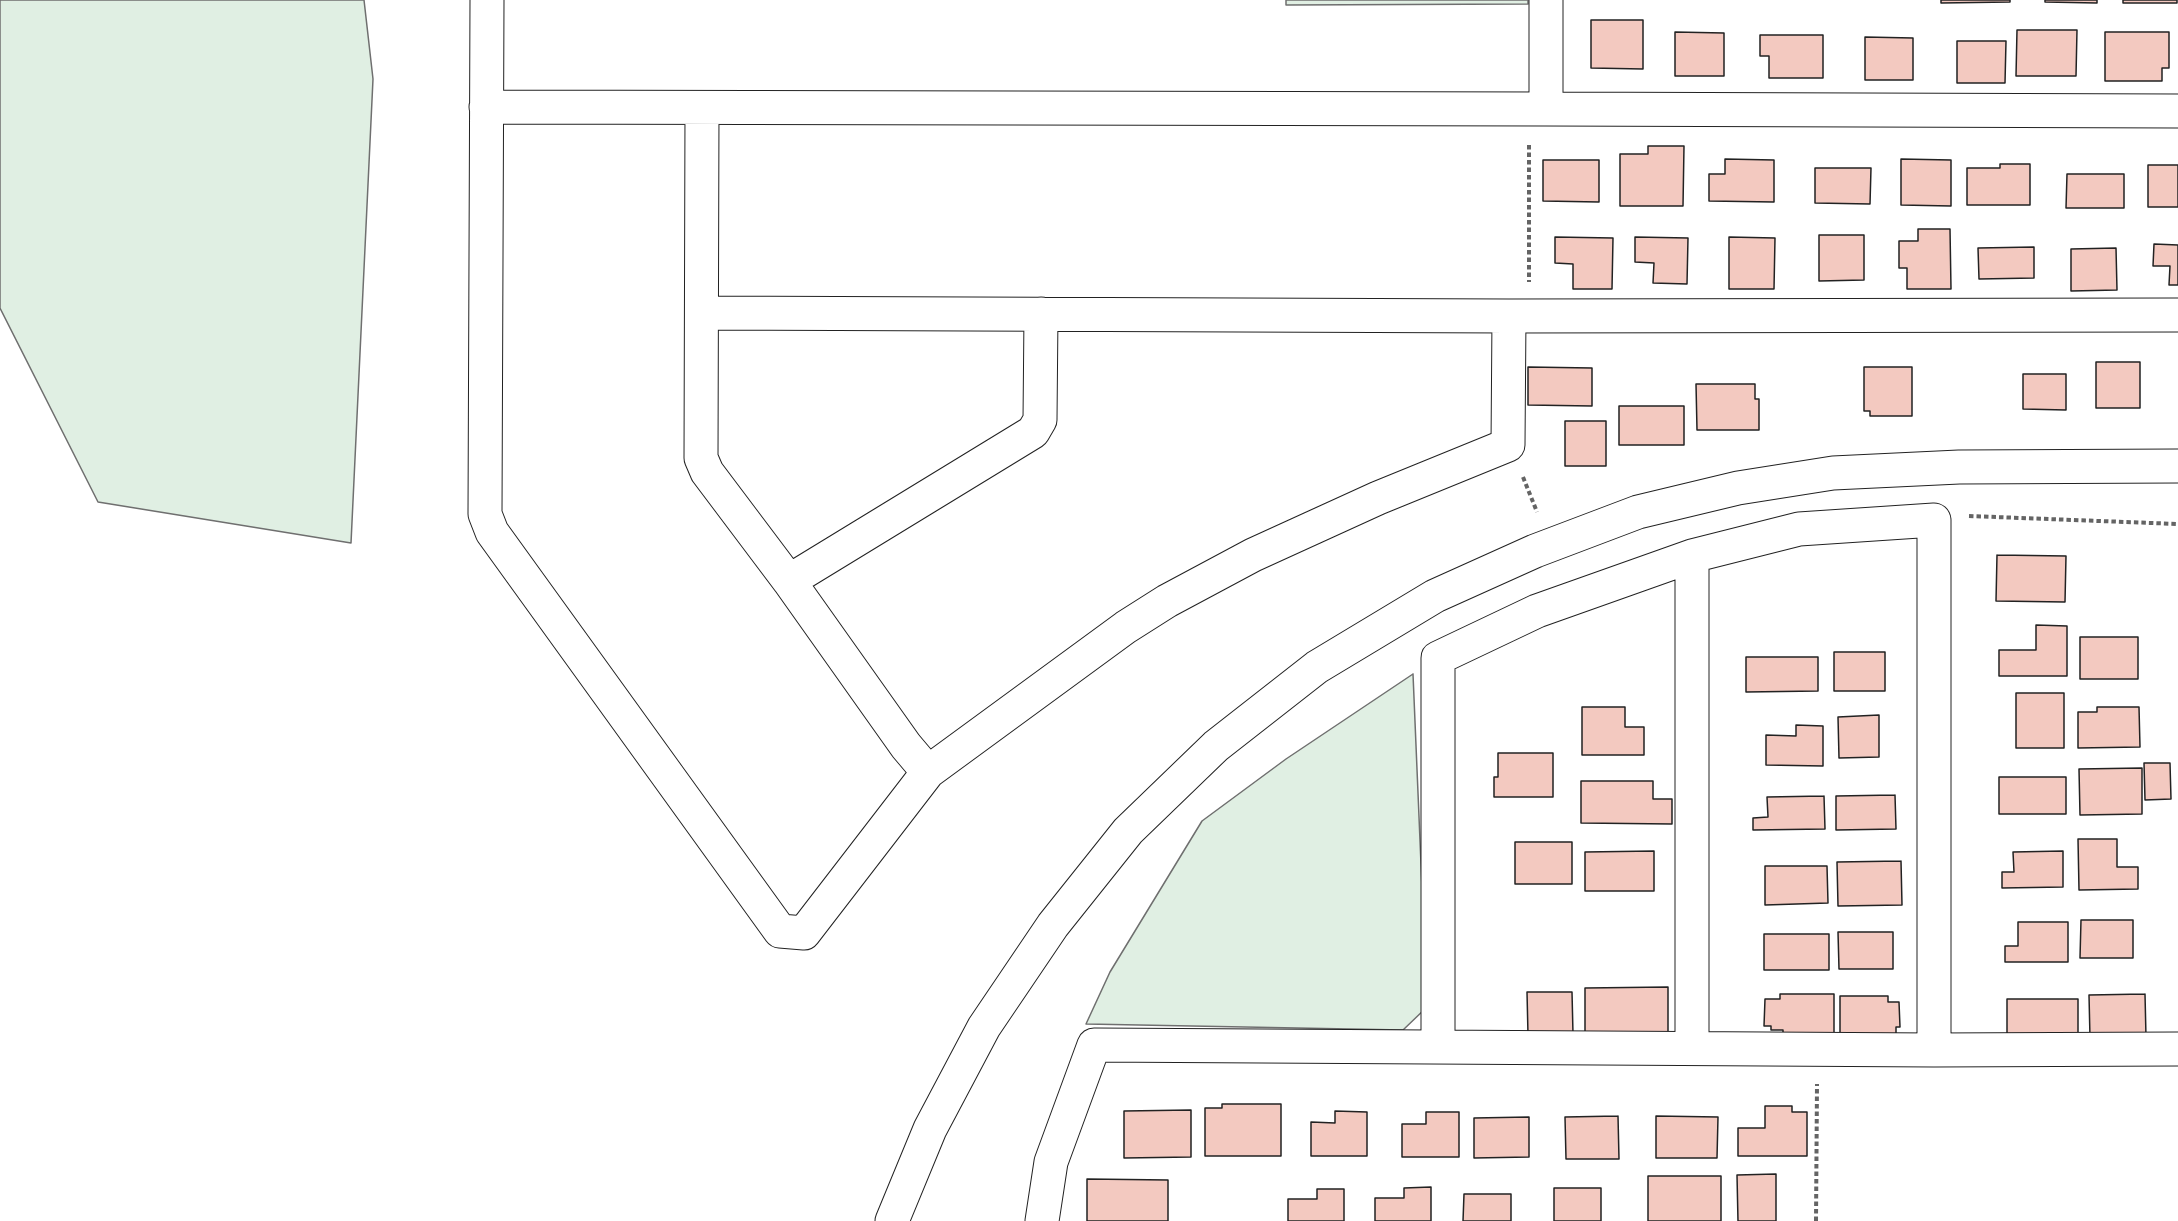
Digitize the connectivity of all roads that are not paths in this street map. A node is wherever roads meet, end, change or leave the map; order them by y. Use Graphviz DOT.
graph roads {
  1 [pos="487,0"];
  2 [pos="1546,0"];
  3 [pos="486,107"];
  4 [pos="702,109"];
  5 [pos="1538,110"];
  6 [pos="2178,111"];
  7 [pos="702,313"];
  8 [pos="1041,314"];
  9 [pos="2178,315"];
  10 [pos="1519,316"];
  11 [pos="2178,466"];
  12 [pos="1692,556"];
  13 [pos="789,581"];
  14 [pos="928,772"];
  15 [pos="1438,1047"];
  16 [pos="1692,1048"];
  17 [pos="2178,1049"];
  18 [pos="1934,1050"];
  19 [pos="892,1221"];
  20 [pos="1042,1221"];
  1 -- 3 [label="street"];
  2 -- 5 [label="street"];
  3 -- 4 [label="street"];
  3 -- 14 [label="street"];
  4 -- 5 [label="street"];
  4 -- 7 [label="street"];
  5 -- 6 [label="street"];
  7 -- 8 [label="street"];
  7 -- 13 [label="street"];
  8 -- 10 [label="street"];
  8 -- 13 [label="street"];
  9 -- 10 [label="street"];
  10 -- 14 [label="street"];
  11 -- 19 [label="street"];
  12 -- 15 [label="street"];
  12 -- 16 [label="street"];
  12 -- 18 [label="street"];
  13 -- 14 [label="street"];
  15 -- 16 [label="street"];
  15 -- 20 [label="street"];
  16 -- 18 [label="street"];
  17 -- 18 [label="street"];
}
